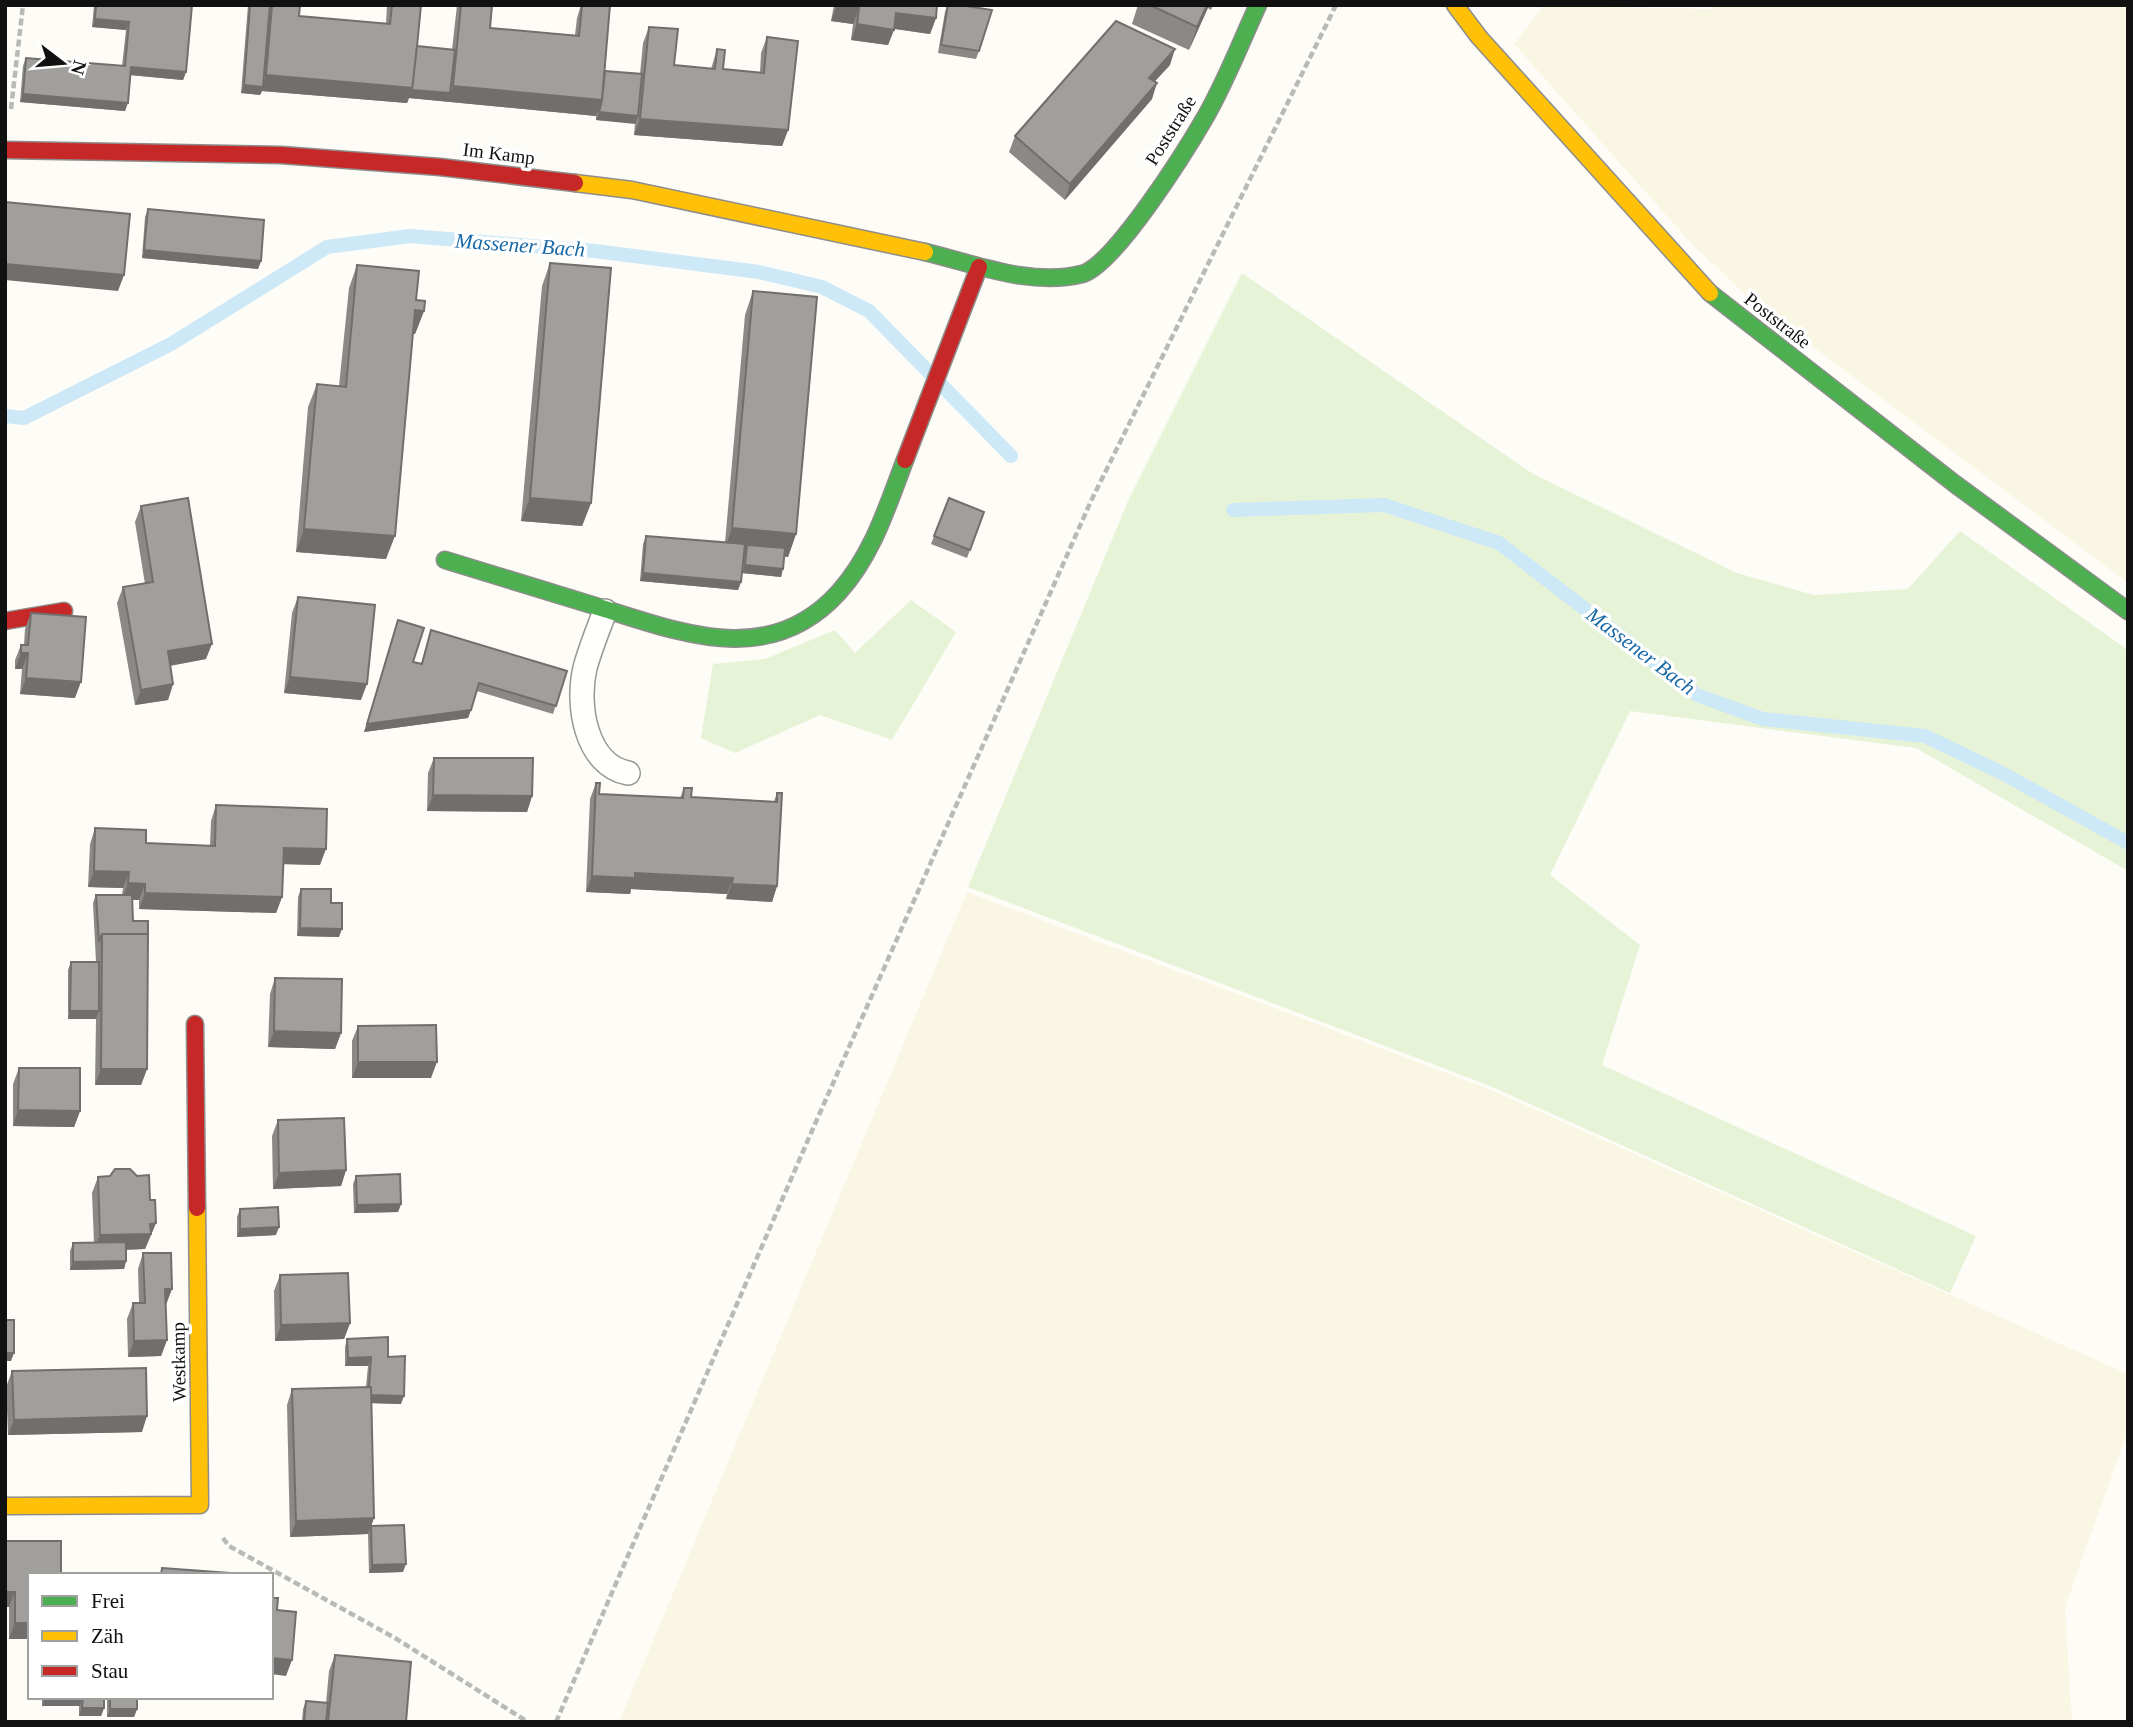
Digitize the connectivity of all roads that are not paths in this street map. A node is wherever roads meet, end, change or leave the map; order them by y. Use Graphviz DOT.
graph roads {
  1 [pos="1258,5"];
  2 [pos="1455,5"];
  3 [pos="6,150"];
  4 [pos="1098,265"];
  5 [pos="979,267"];
  6 [pos="445,560"];
  7 [pos="64,611"];
  8 [pos="605,611"];
  9 [pos="2128,611"];
  10 [pos="5,621"];
  11 [pos="628,773"];
  12 [pos="195,1024"];
  13 [pos="5,1506"];
  1 -- 4 [label="street, Poststraße"];
  2 -- 9 [label="street, Poststraße"];
  3 -- 5 [label="street, Im Kamp"];
  4 -- 5 [label="street, Im Kamp"];
  5 -- 8 [label="street"];
  6 -- 8 [label="street"];
  7 -- 10 [label="street"];
  8 -- 11 [label="lane"];
  12 -- 13 [label="street, Westkamp"];
}
